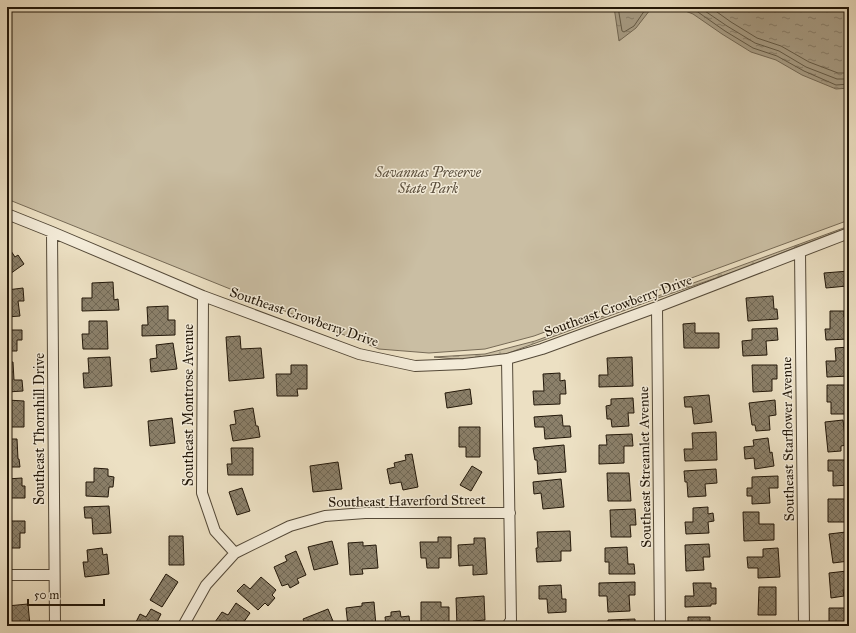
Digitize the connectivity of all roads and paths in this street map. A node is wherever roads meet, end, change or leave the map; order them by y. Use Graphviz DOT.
graph roads {
  1 [pos="7,214"];
  2 [pos="52,232"];
  3 [pos="849,233"];
  4 [pos="800,252"];
  5 [pos="203,296"];
  6 [pos="657,307"];
  7 [pos="507,359"];
  8 [pos="510,513"];
  9 [pos="235,553"];
  10 [pos="7,575"];
  11 [pos="54,575"];
  12 [pos="55,626"];
  13 [pos="183,626"];
  14 [pos="507,626"];
  15 [pos="660,626"];
  16 [pos="804,626"];
  1 -- 2 [label="street, Southeast Crowberry Drive"];
  2 -- 5 [label="street, Southeast Crowberry Drive"];
  2 -- 11 [label="street, Southeast Thornhill Drive"];
  3 -- 4 [label="street, Southeast Crowberry Drive"];
  4 -- 6 [label="street, Southeast Crowberry Drive"];
  4 -- 16 [label="street, Southeast Starflower Avenue"];
  5 -- 7 [label="street, Southeast Crowberry Drive"];
  5 -- 9 [label="street, Southeast Montrose Avenue"];
  6 -- 7 [label="street, Southeast Crowberry Drive"];
  6 -- 15 [label="street, Southeast Streamlet Avenue"];
  7 -- 8 [label="street"];
  8 -- 9 [label="street, Southeast Haverford Street"];
  8 -- 14 [label="street"];
  9 -- 13 [label="street, Southeast Haverford Street"];
  10 -- 11 [label="street"];
  11 -- 12 [label="street, Southeast Thornhill Drive"];
}
